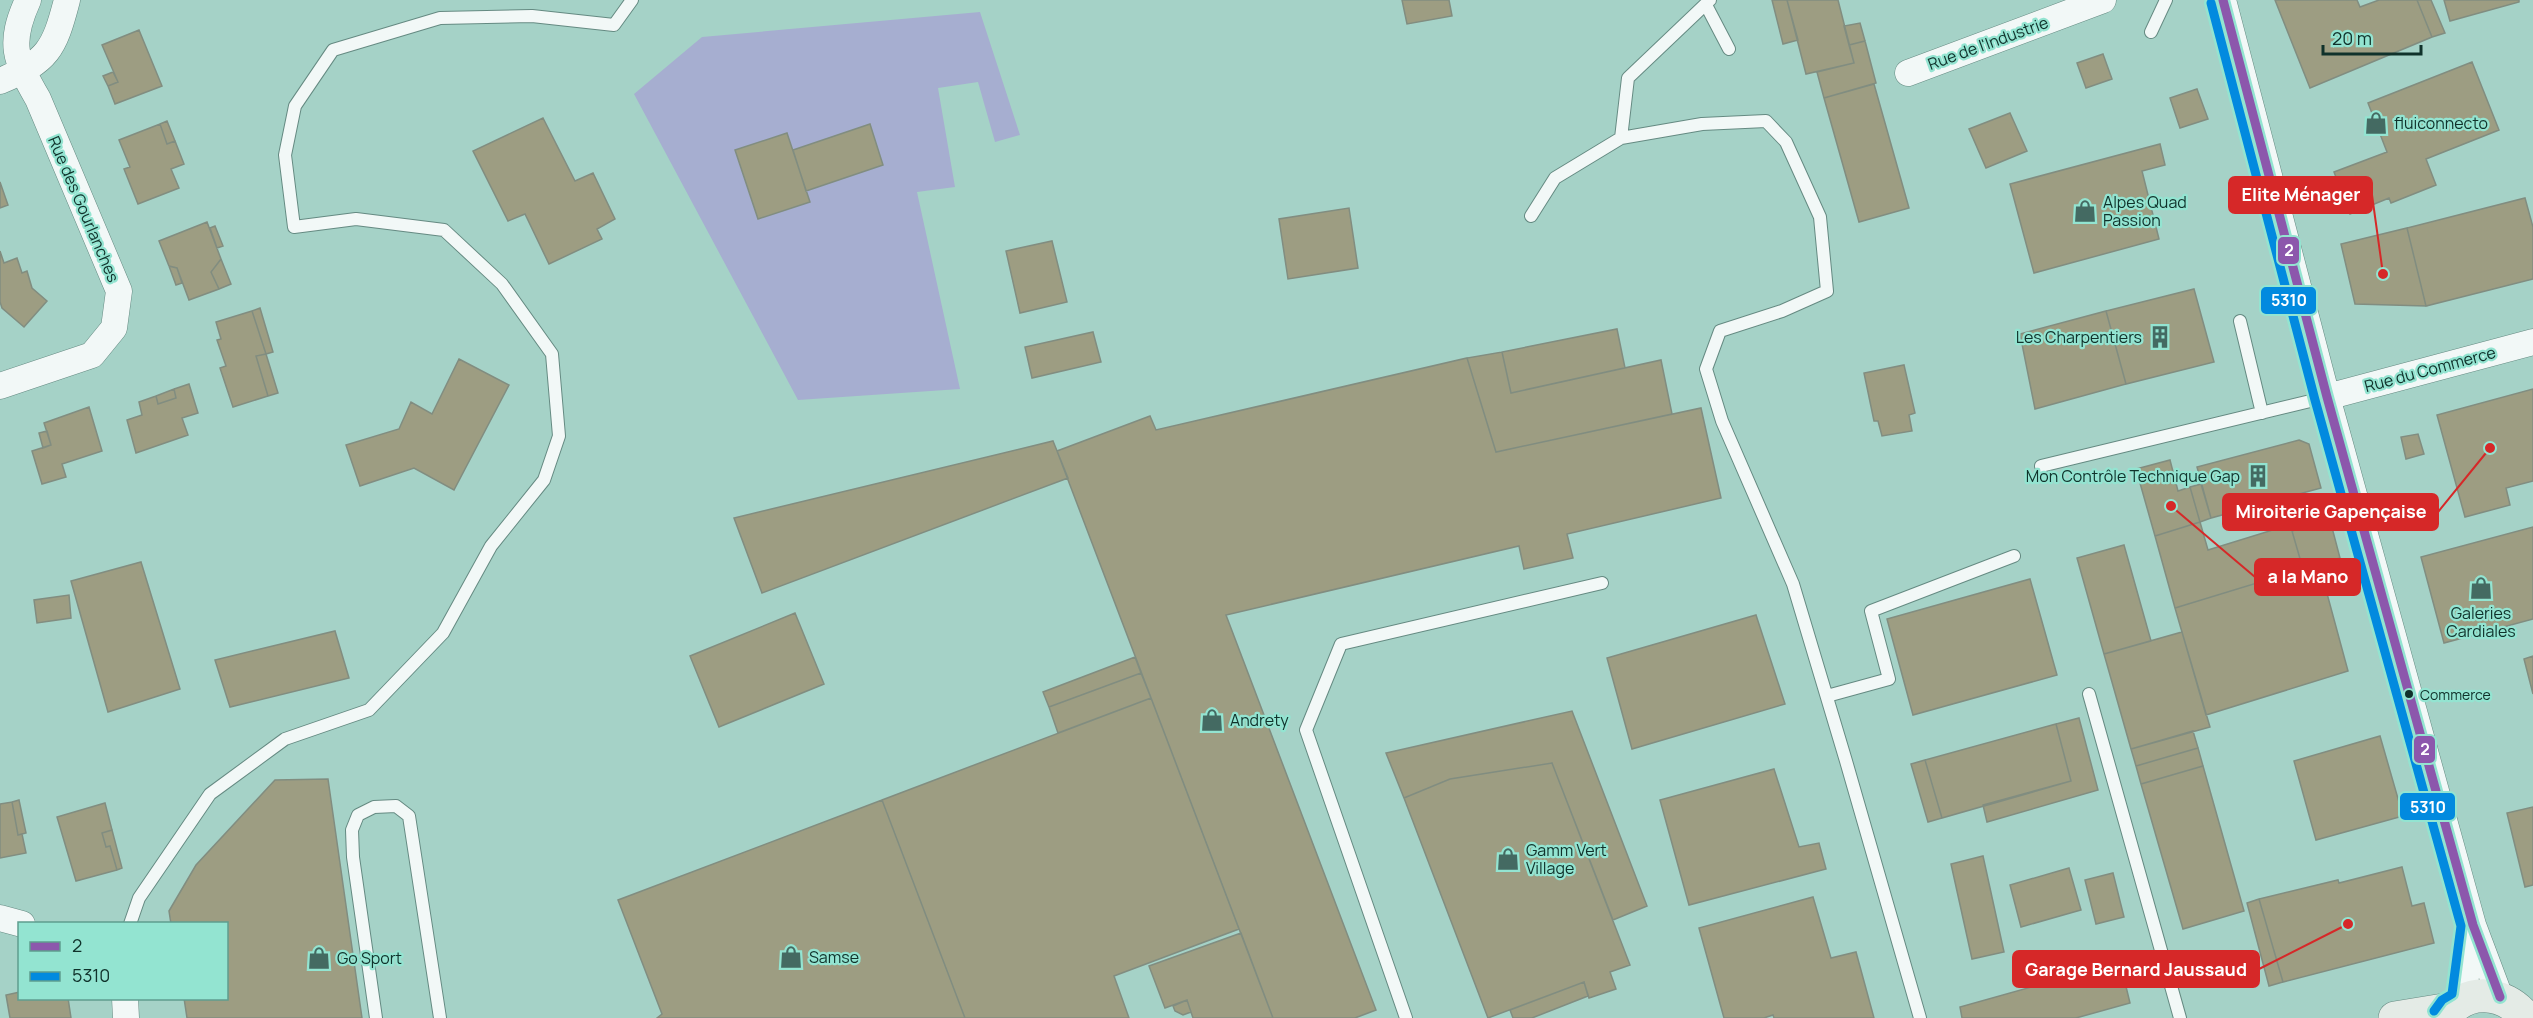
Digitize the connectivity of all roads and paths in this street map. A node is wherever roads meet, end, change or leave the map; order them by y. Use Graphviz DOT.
graph roads {
  1 [pos="28,0"];
  2 [pos="67,0"];
  3 [pos="632,0"];
  4 [pos="2103,0"];
  5 [pos="2166,0"];
  6 [pos="2223,0"];
  7 [pos="1708,2"];
  8 [pos="2151,32"];
  9 [pos="1729,49"];
  10 [pos="1908,73"];
  11 [pos="11,76"];
  12 [pos="1621,138"];
  13 [pos="1531,216"];
  14 [pos="2240,321"];
  15 [pos="2533,342"];
  16 [pos="0,386"];
  17 [pos="2327,397"];
  18 [pos="2262,413"];
  19 [pos="2041,466"];
  20 [pos="2014,556"];
  21 [pos="1602,583"];
  22 [pos="2089,694"];
  23 [pos="1827,696"];
  24 [pos="0,918"];
  25 [pos="131,922"];
  26 [pos="18,923"];
  27 [pos="2473,925"];
  28 [pos="2500,997"];
  29 [pos="124,1000"];
  30 [pos="2452,1009"];
  31 [pos="126,1018"];
  32 [pos="376,1018"];
  33 [pos="440,1018"];
  34 [pos="1406,1018"];
  35 [pos="1920,1018"];
  36 [pos="2180,1018"];
  37 [pos="2395,1018"];
  38 [pos="2526,1018"];
  1 -- 11 [label="street, Rue des Gourlanches"];
  2 -- 11 [label="street"];
  3 -- 25 [label="lane"];
  4 -- 10 [label="street, Rue de l'Industrie"];
  5 -- 8 [label="lane"];
  6 -- 17 [label="street"];
  7 -- 9 [label="lane"];
  7 -- 12 [label="lane"];
  11 -- 16 [label="street, Rue des Gourlanches"];
  12 -- 13 [label="lane"];
  12 -- 23 [label="lane"];
  14 -- 18 [label="lane"];
  15 -- 17 [label="street, Rue du Commerce"];
  17 -- 18 [label="lane"];
  17 -- 27 [label="street"];
  18 -- 19 [label="lane"];
  20 -- 23 [label="lane"];
  21 -- 34 [label="lane"];
  22 -- 36 [label="lane"];
  23 -- 35 [label="lane"];
  24 -- 26 [label="street"];
  27 -- 28 [label="street"];
  27 -- 30 [label="street"];
  28 -- 30 [label="street"];
  28 -- 38 [label="street"];
  29 -- 31 [label="street"];
  30 -- 37 [label="street"];
  32 -- 33 [label="lane"];
}
